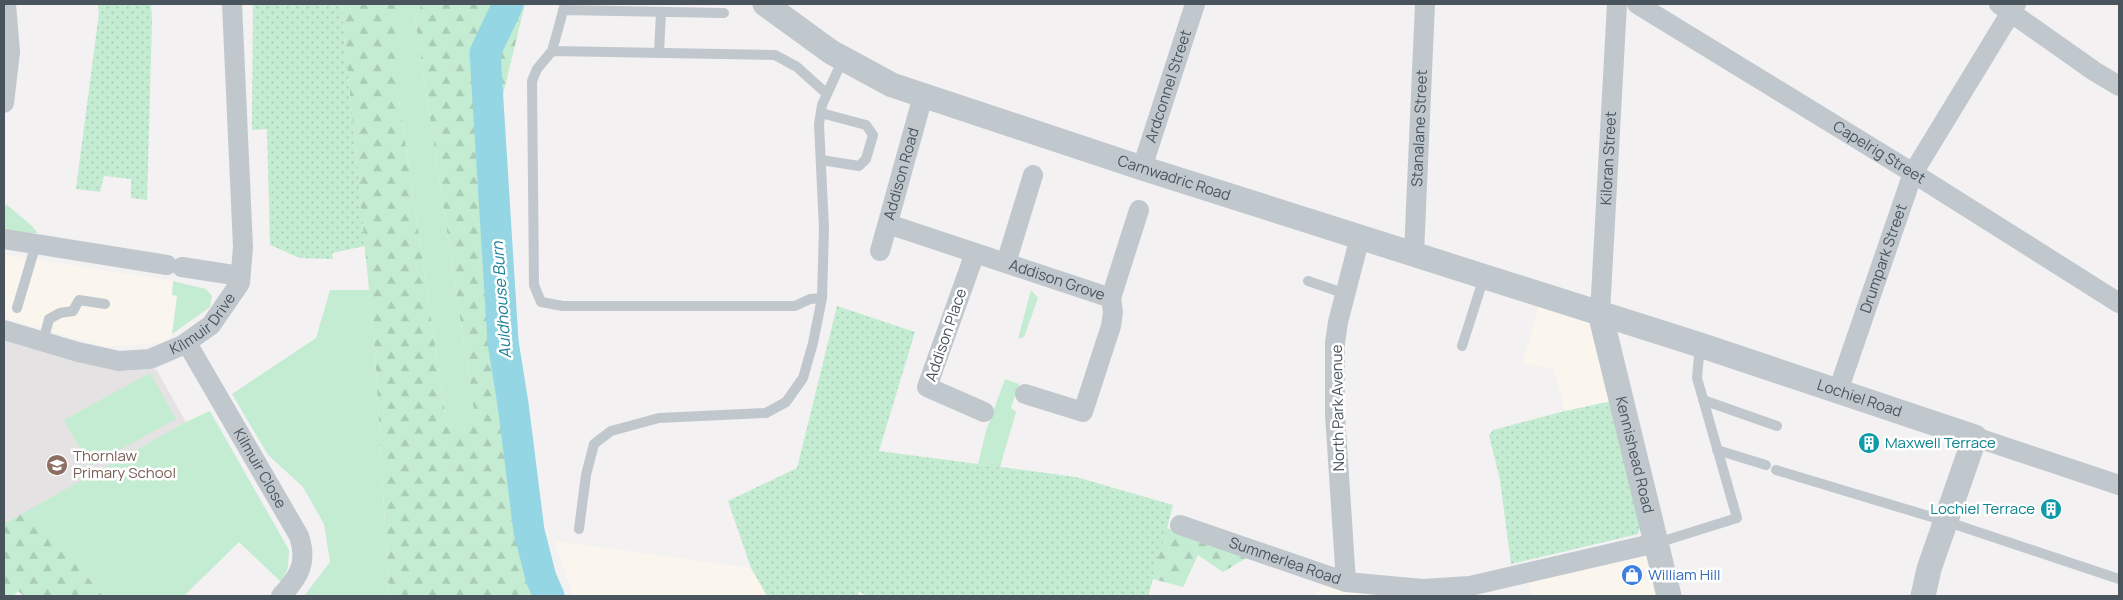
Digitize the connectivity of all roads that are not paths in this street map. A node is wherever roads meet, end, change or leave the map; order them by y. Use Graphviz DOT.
graph roads {
  1 [pos="6,4"];
  2 [pos="232,4"];
  3 [pos="765,4"];
  4 [pos="1195,4"];
  5 [pos="1425,4"];
  6 [pos="1617,4"];
  7 [pos="1637,4"];
  8 [pos="564,7"];
  9 [pos="2009,7"];
  10 [pos="661,12"];
  11 [pos="724,13"];
  12 [pos="552,51"];
  13 [pos="659,52"];
  14 [pos="843,59"];
  15 [pos="2119,86"];
  16 [pos="827,94"];
  17 [pos="923,96"];
  18 [pos="4,103"];
  19 [pos="821,112"];
  20 [pos="821,160"];
  21 [pos="1142,168"];
  22 [pos="1913,173"];
  23 [pos="1033,175"];
  24 [pos="1139,210"];
  25 [pos="888,224"];
  26 [pos="1360,237"];
  27 [pos="4,239"];
  28 [pos="36,244"];
  29 [pos="880,251"];
  30 [pos="974,253"];
  31 [pos="1414,253"];
  32 [pos="1006,263"];
  33 [pos="240,276"];
  34 [pos="1484,277"];
  35 [pos="1308,281"];
  36 [pos="1346,294"];
  37 [pos="822,298"];
  38 [pos="1111,298"];
  39 [pos="2119,302"];
  40 [pos="105,304"];
  41 [pos="18,308"];
  42 [pos="1600,313"];
  43 [pos="4,330"];
  44 [pos="43,342"];
  45 [pos="187,343"];
  46 [pos="1700,345"];
  47 [pos="1462,346"];
  48 [pos="1838,391"];
  49 [pos="1025,394"];
  50 [pos="1703,400"];
  51 [pos="984,412"];
  52 [pos="1777,426"];
  53 [pos="1975,437"];
  54 [pos="1717,450"];
  55 [pos="1766,466"];
  56 [pos="1776,470"];
  57 [pos="2119,485"];
  58 [pos="1945,522"];
  59 [pos="1180,525"];
  60 [pos="579,529"];
  61 [pos="1656,543"];
  62 [pos="2119,579"];
  63 [pos="1346,582"];
  64 [pos="1424,593"];
  65 [pos="281,596"];
  66 [pos="1670,596"];
  67 [pos="1923,596"];
  1 -- 18 [label="street"];
  2 -- 33 [label="street, Kilmuir Drive"];
  3 -- 14 [label="street, Carnwadric Road"];
  4 -- 21 [label="street, Ardconnel Street"];
  5 -- 31 [label="street, Stanalane Street"];
  6 -- 42 [label="street, Kiloran Street"];
  7 -- 22 [label="street, Capelrig Street"];
  8 -- 10 [label="lane"];
  8 -- 12 [label="lane"];
  9 -- 15 [label="street"];
  9 -- 22 [label="street, Drumpark Street"];
  10 -- 11 [label="lane"];
  10 -- 13 [label="lane"];
  12 -- 13 [label="lane"];
  12 -- 37 [label="lane"];
  13 -- 16 [label="lane"];
  14 -- 16 [label="lane"];
  14 -- 17 [label="street, Carnwadric Road"];
  16 -- 19 [label="lane"];
  17 -- 21 [label="street, Carnwadric Road"];
  17 -- 25 [label="street, Addison Road"];
  19 -- 20 [label="lane"];
  19 -- 20 [label="lane"];
  20 -- 37 [label="lane"];
  21 -- 26 [label="street, Carnwadric Road"];
  22 -- 39 [label="street, Capelrig Street"];
  22 -- 48 [label="street, Drumpark Street"];
  23 -- 32 [label="street"];
  24 -- 38 [label="street"];
  25 -- 29 [label="street, Addison Road"];
  25 -- 30 [label="street, Addison Grove"];
  26 -- 31 [label="street, Carnwadric Road"];
  26 -- 36 [label="street, North Park Avenue"];
  27 -- 28 [label="street"];
  28 -- 33 [label="street"];
  28 -- 41 [label="lane"];
  30 -- 32 [label="street, Addison Grove"];
  30 -- 51 [label="street, Addison Place"];
  31 -- 34 [label="street, Carnwadric Road"];
  32 -- 38 [label="street, Addison Grove"];
  33 -- 45 [label="street, Kilmuir Drive"];
  34 -- 42 [label="street, Carnwadric Road"];
  34 -- 47 [label="lane"];
  35 -- 36 [label="lane"];
  36 -- 63 [label="street, North Park Avenue"];
  37 -- 60 [label="lane"];
  38 -- 49 [label="street, Addison Grove"];
  40 -- 44 [label="lane"];
  42 -- 46 [label="street, Lochiel Road"];
  42 -- 61 [label="street, Kennishead Road"];
  43 -- 44 [label="street, Kilmuir Drive"];
  44 -- 45 [label="street, Kilmuir Drive"];
  45 -- 65 [label="street, Kilmuir Close"];
  46 -- 48 [label="street, Lochiel Road"];
  46 -- 50 [label="lane"];
  48 -- 53 [label="street, Lochiel Road"];
  50 -- 52 [label="lane"];
  50 -- 54 [label="lane"];
  53 -- 57 [label="street, Lochiel Road"];
  53 -- 58 [label="street"];
  54 -- 55 [label="lane"];
  54 -- 61 [label="lane"];
  56 -- 58 [label="lane"];
  58 -- 62 [label="lane"];
  58 -- 67 [label="street"];
  59 -- 63 [label="street, Summerlea Road"];
  61 -- 64 [label="street, Summerlea Road"];
  61 -- 66 [label="street, Kennishead Road"];
  63 -- 64 [label="street, Summerlea Road"];
}
